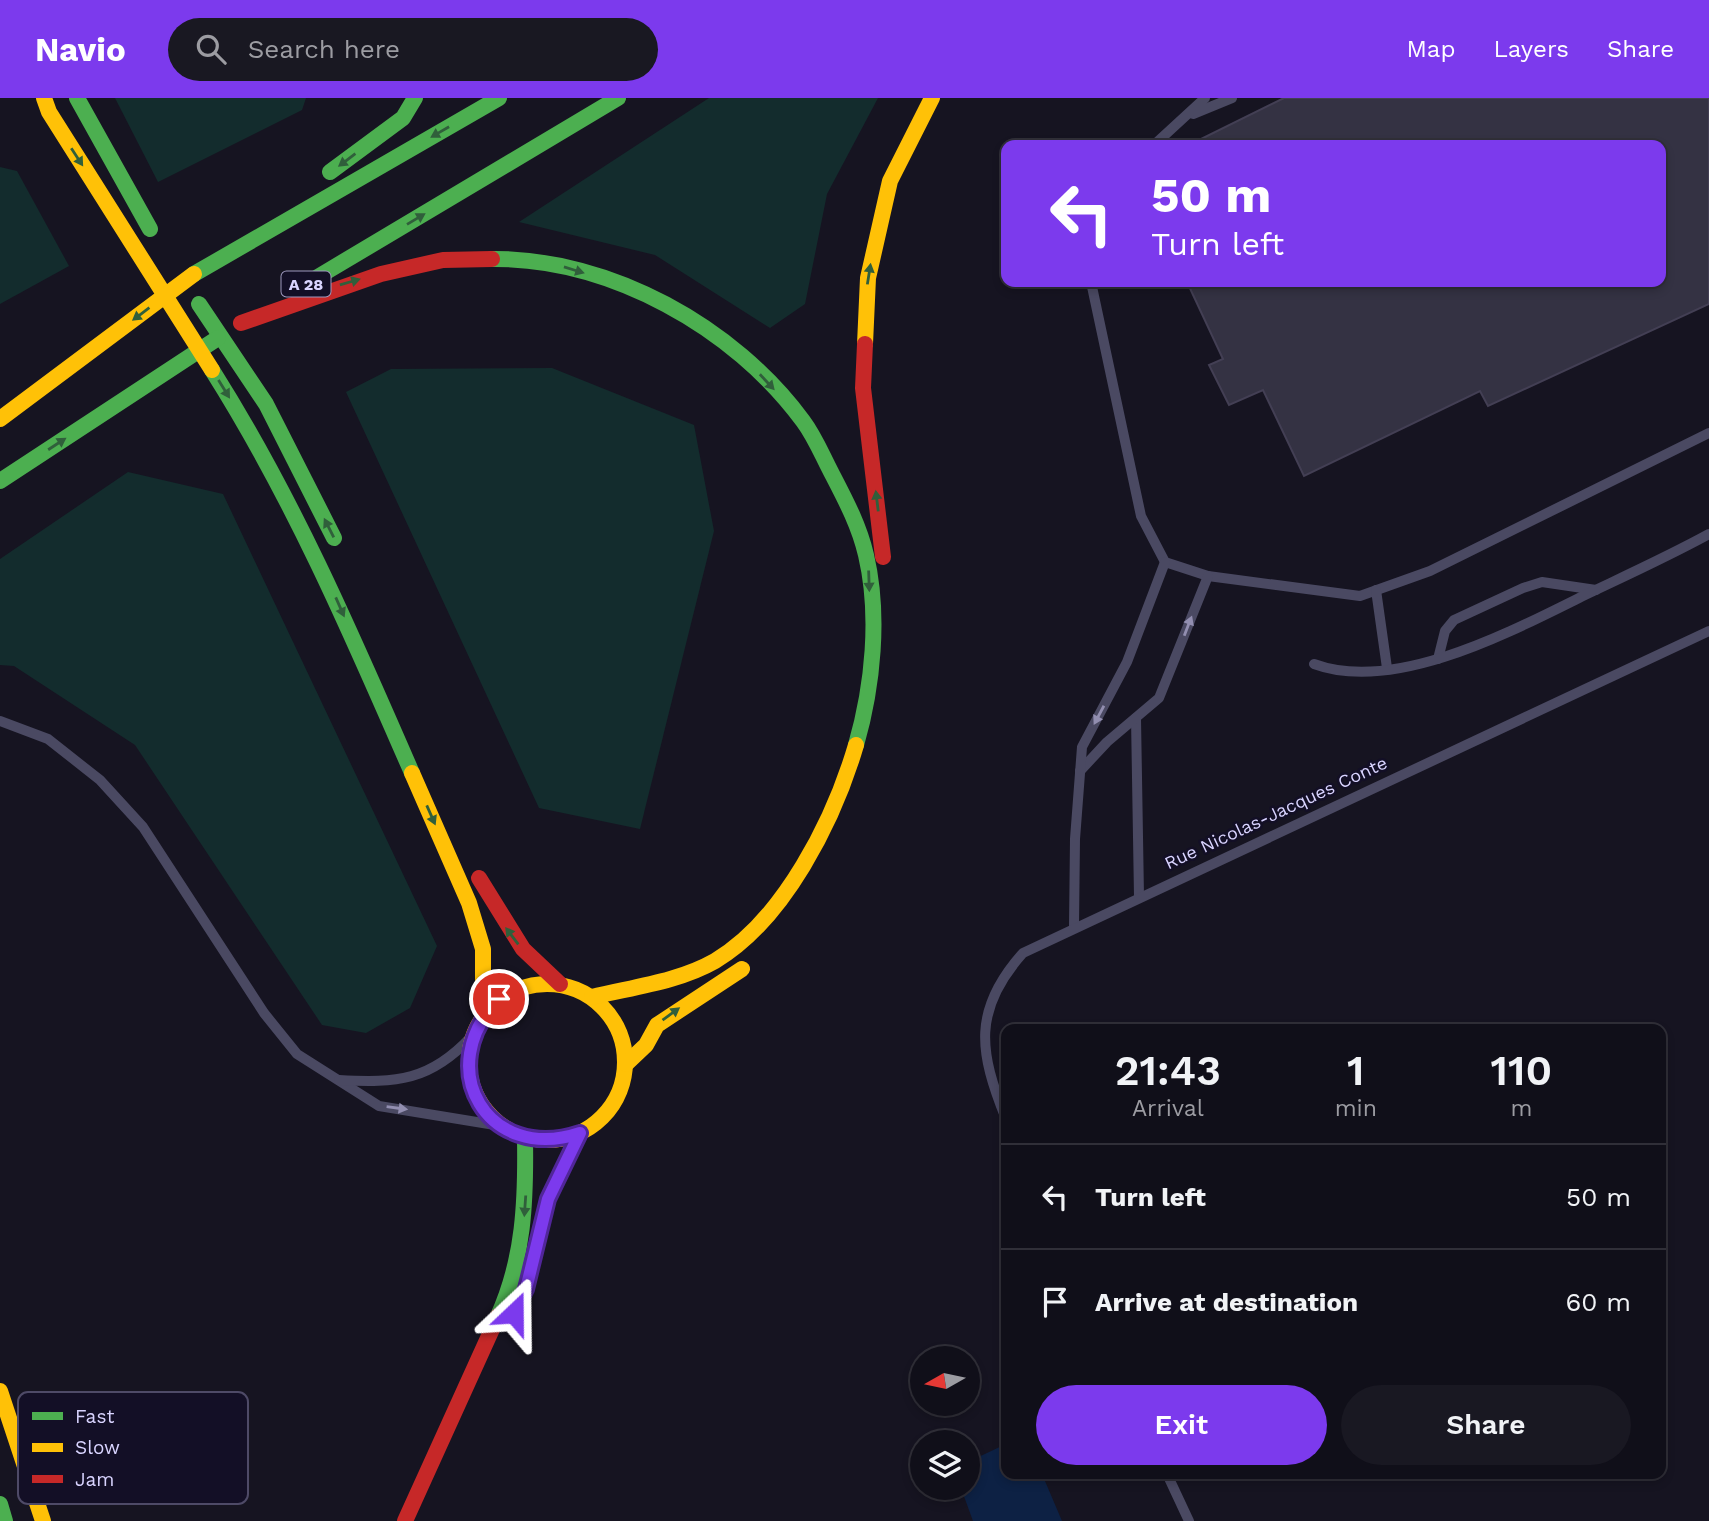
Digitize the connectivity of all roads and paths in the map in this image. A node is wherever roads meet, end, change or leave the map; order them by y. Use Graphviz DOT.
graph roads {
  1 [pos="44,98"];
  2 [pos="77,98"];
  3 [pos="415,98"];
  4 [pos="499,98"];
  5 [pos="618,98"];
  6 [pos="932,98"];
  7 [pos="1205,98"];
  8 [pos="1232,98"];
  9 [pos="1187,117"];
  10 [pos="1160,140"];
  11 [pos="155,239"];
  12 [pos="198,271"];
  13 [pos="177,272"];
  14 [pos="1092,287"];
  15 [pos="241,323"];
  16 [pos="0,419"];
  17 [pos="1709,433"];
  18 [pos="0,481"];
  19 [pos="1709,534"];
  20 [pos="340,548"];
  21 [pos="1165,562"];
  22 [pos="1208,576"];
  23 [pos="1376,590"];
  24 [pos="1597,590"];
  25 [pos="1709,631"];
  26 [pos="1438,659"];
  27 [pos="1314,664"];
  28 [pos="1387,668"];
  29 [pos="887,681"];
  30 [pos="1136,718"];
  31 [pos="0,721"];
  32 [pos="1080,771"];
  33 [pos="471,862"];
  34 [pos="816,877"];
  35 [pos="1139,896"];
  36 [pos="1074,926"];
  37 [pos="560,984"];
  38 [pos="592,997"];
  39 [pos="483,1015"];
  40 [pos="471,1037"];
  41 [pos="625,1064"];
  42 [pos="336,1080"];
  43 [pos="1001,1106"];
  44 [pos="501,1126"];
  45 [pos="580,1133"];
  46 [pos="525,1138"];
  47 [pos="0,1391"];
  48 [pos="18,1445"];
  49 [pos="439,1446"];
  50 [pos="1169,1479"];
  51 [pos="0,1504"];
  52 [pos="37,1504"];
  53 [pos="5,1521"];
  54 [pos="43,1521"];
  55 [pos="405,1521"];
  56 [pos="1189,1521"];
  1 -- 39 [label="highway, one-way"];
  2 -- 11 [label="highway"];
  3 -- 12 [label="highway, one-way"];
  4 -- 12 [label="highway, one-way"];
  15 -- 5 [label="highway, A 28, one-way"];
  29 -- 6 [label="highway, one-way"];
  7 -- 9 [label="lane"];
  8 -- 9 [label="lane"];
  9 -- 10 [label="lane"];
  12 -- 16 [label="highway, one-way"];
  20 -- 13 [label="highway, one-way"];
  14 -- 21 [label="lane"];
  18 -- 15 [label="highway, A 28, one-way"];
  15 -- 38 [label="highway, one-way"];
  17 -- 23 [label="lane"];
  19 -- 24 [label="lane"];
  21 -- 22 [label="lane"];
  21 -- 32 [label="lane, one-way"];
  22 -- 23 [label="lane"];
  30 -- 22 [label="lane, one-way"];
  23 -- 28 [label="lane"];
  24 -- 26 [label="lane"];
  24 -- 26 [label="lane"];
  25 -- 35 [label="lane, Rue Nicolas-Jacques Conte"];
  26 -- 28 [label="lane"];
  27 -- 28 [label="lane"];
  30 -- 32 [label="lane"];
  30 -- 35 [label="lane"];
  31 -- 42 [label="lane"];
  32 -- 36 [label="lane"];
  37 -- 33 [label="highway, one-way"];
  41 -- 34 [label="highway, one-way"];
  35 -- 36 [label="lane, Rue Nicolas-Jacques Conte"];
  36 -- 43 [label="lane, Rue Nicolas-Jacques Conte"];
  37 -- 38 [label="highway"];
  37 -- 39 [label="highway"];
  38 -- 41 [label="highway"];
  39 -- 40 [label="highway"];
  40 -- 42 [label="lane"];
  40 -- 44 [label="highway"];
  41 -- 45 [label="highway"];
  42 -- 44 [label="lane, one-way"];
  44 -- 46 [label="highway"];
  45 -- 46 [label="highway"];
  45 -- 49 [label="highway"];
  46 -- 49 [label="highway, one-way"];
  47 -- 48 [label="highway"];
  49 -- 55 [label="highway"];
  50 -- 56 [label="lane"];
  51 -- 53 [label="highway"];
  52 -- 54 [label="highway"];
}
